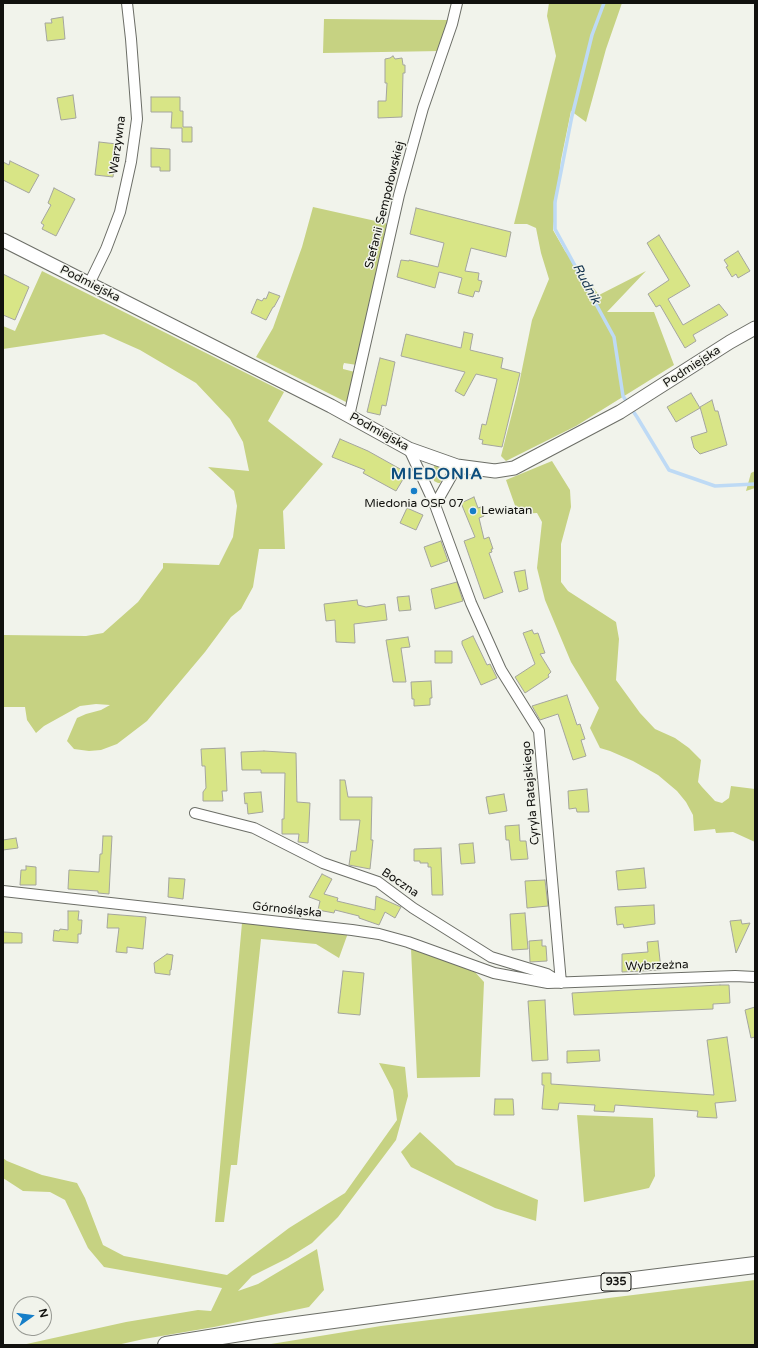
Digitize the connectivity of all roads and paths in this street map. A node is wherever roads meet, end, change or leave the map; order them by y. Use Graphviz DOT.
graph roads {
  1 [pos="127,3"];
  2 [pos="457,3"];
  3 [pos="3,240"];
  4 [pos="89,284"];
  5 [pos="755,328"];
  6 [pos="349,416"];
  7 [pos="409,449"];
  8 [pos="457,466"];
  9 [pos="435,505"];
  10 [pos="195,813"];
  11 [pos="3,891"];
  12 [pos="755,977"];
  13 [pos="561,983"];
  14 [pos="755,1265"];
  15 [pos="166,1345"];
  1 -- 4 [label="street, Warzywna"];
  2 -- 6 [label="street, Stefanii Sempołowskiej"];
  3 -- 4 [label="street, Podmiejska"];
  4 -- 6 [label="street, Podmiejska"];
  5 -- 8 [label="street, Podmiejska"];
  6 -- 7 [label="street, Podmiejska"];
  7 -- 8 [label="street, Podmiejska"];
  7 -- 9 [label="street, Cyryla Ratajskiego"];
  8 -- 9 [label="street"];
  9 -- 13 [label="street, Cyryla Ratajskiego"];
  10 -- 13 [label="street, Boczna"];
  11 -- 13 [label="street, Górnośląska"];
  12 -- 13 [label="street, Wybrzeżna"];
  14 -- 15 [label="main road, 935"];
}
